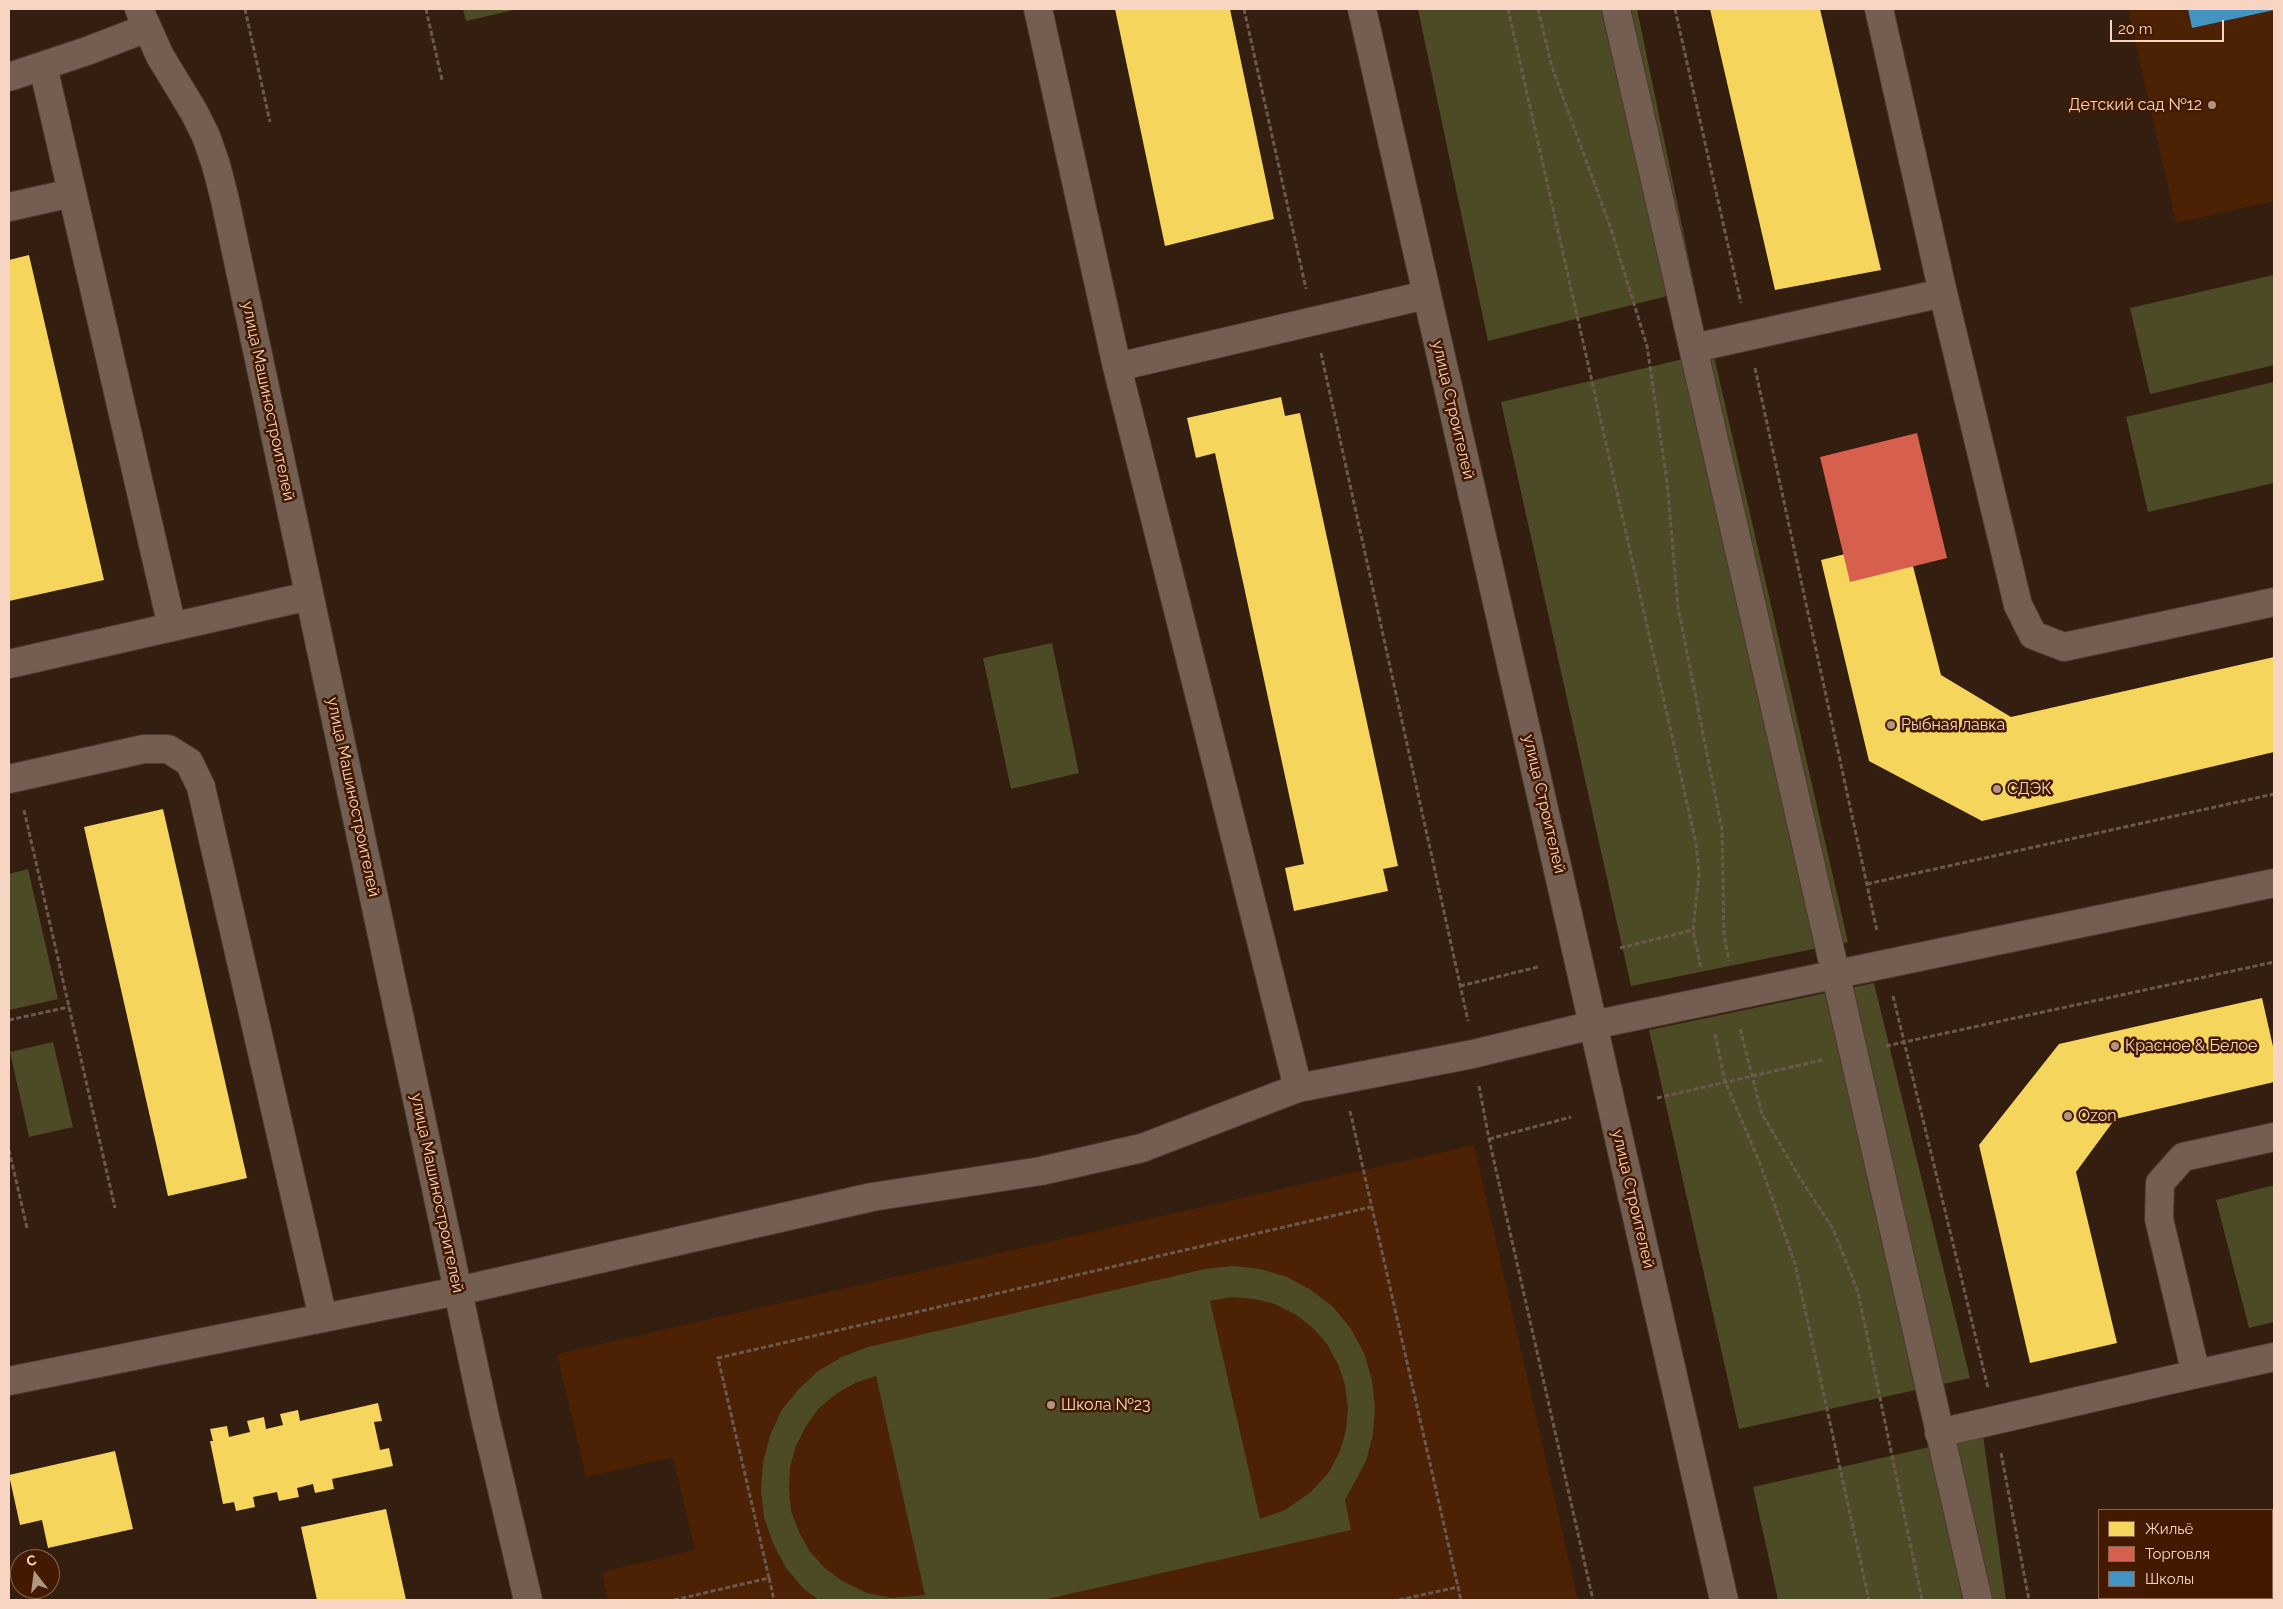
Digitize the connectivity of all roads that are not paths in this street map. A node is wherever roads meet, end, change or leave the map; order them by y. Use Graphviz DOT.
graph roads {
  1 [pos="1038,9"];
  2 [pos="1362,9"];
  3 [pos="1616,9"];
  4 [pos="1880,9"];
  5 [pos="143,18"];
  6 [pos="43,66"];
  7 [pos="9,77"];
  8 [pos="72,193"];
  9 [pos="9,208"];
  10 [pos="1943,293"];
  11 [pos="1426,295"];
  12 [pos="1694,348"];
  13 [pos="1117,367"];
  14 [pos="309,596"];
  15 [pos="2274,602"];
  16 [pos="172,627"];
  17 [pos="9,664"];
  18 [pos="13,779"];
  19 [pos="2274,883"];
  20 [pos="1837,976"];
  21 [pos="1593,1025"];
  22 [pos="1298,1088"];
  23 [pos="2274,1137"];
  24 [pos="458,1291"];
  25 [pos="323,1318"];
  26 [pos="2274,1357"];
  27 [pos="2196,1374"];
  28 [pos="9,1381"];
  29 [pos="1939,1434"];
  30 [pos="528,1600"];
  31 [pos="1724,1600"];
  32 [pos="1978,1600"];
  1 -- 13 [label="street"];
  2 -- 11 [label="street, улица Строителей"];
  3 -- 12 [label="street"];
  4 -- 10 [label="street"];
  5 -- 6 [label="street"];
  5 -- 14 [label="street, улица Машиностроителей"];
  6 -- 7 [label="street"];
  6 -- 8 [label="street"];
  8 -- 9 [label="street"];
  8 -- 16 [label="street"];
  10 -- 12 [label="street"];
  10 -- 15 [label="street"];
  11 -- 13 [label="street"];
  11 -- 21 [label="street, улица Строителей"];
  12 -- 20 [label="street"];
  13 -- 22 [label="street"];
  14 -- 16 [label="street"];
  14 -- 24 [label="street, улица Машиностроителей"];
  16 -- 17 [label="street"];
  18 -- 25 [label="street"];
  19 -- 20 [label="street"];
  20 -- 21 [label="street"];
  20 -- 29 [label="street"];
  21 -- 22 [label="street"];
  21 -- 31 [label="street, улица Строителей"];
  22 -- 24 [label="street"];
  23 -- 27 [label="street"];
  24 -- 25 [label="street"];
  24 -- 30 [label="street, улица Машиностроителей"];
  25 -- 28 [label="street"];
  26 -- 27 [label="street"];
  27 -- 29 [label="street"];
  29 -- 32 [label="street"];
}
